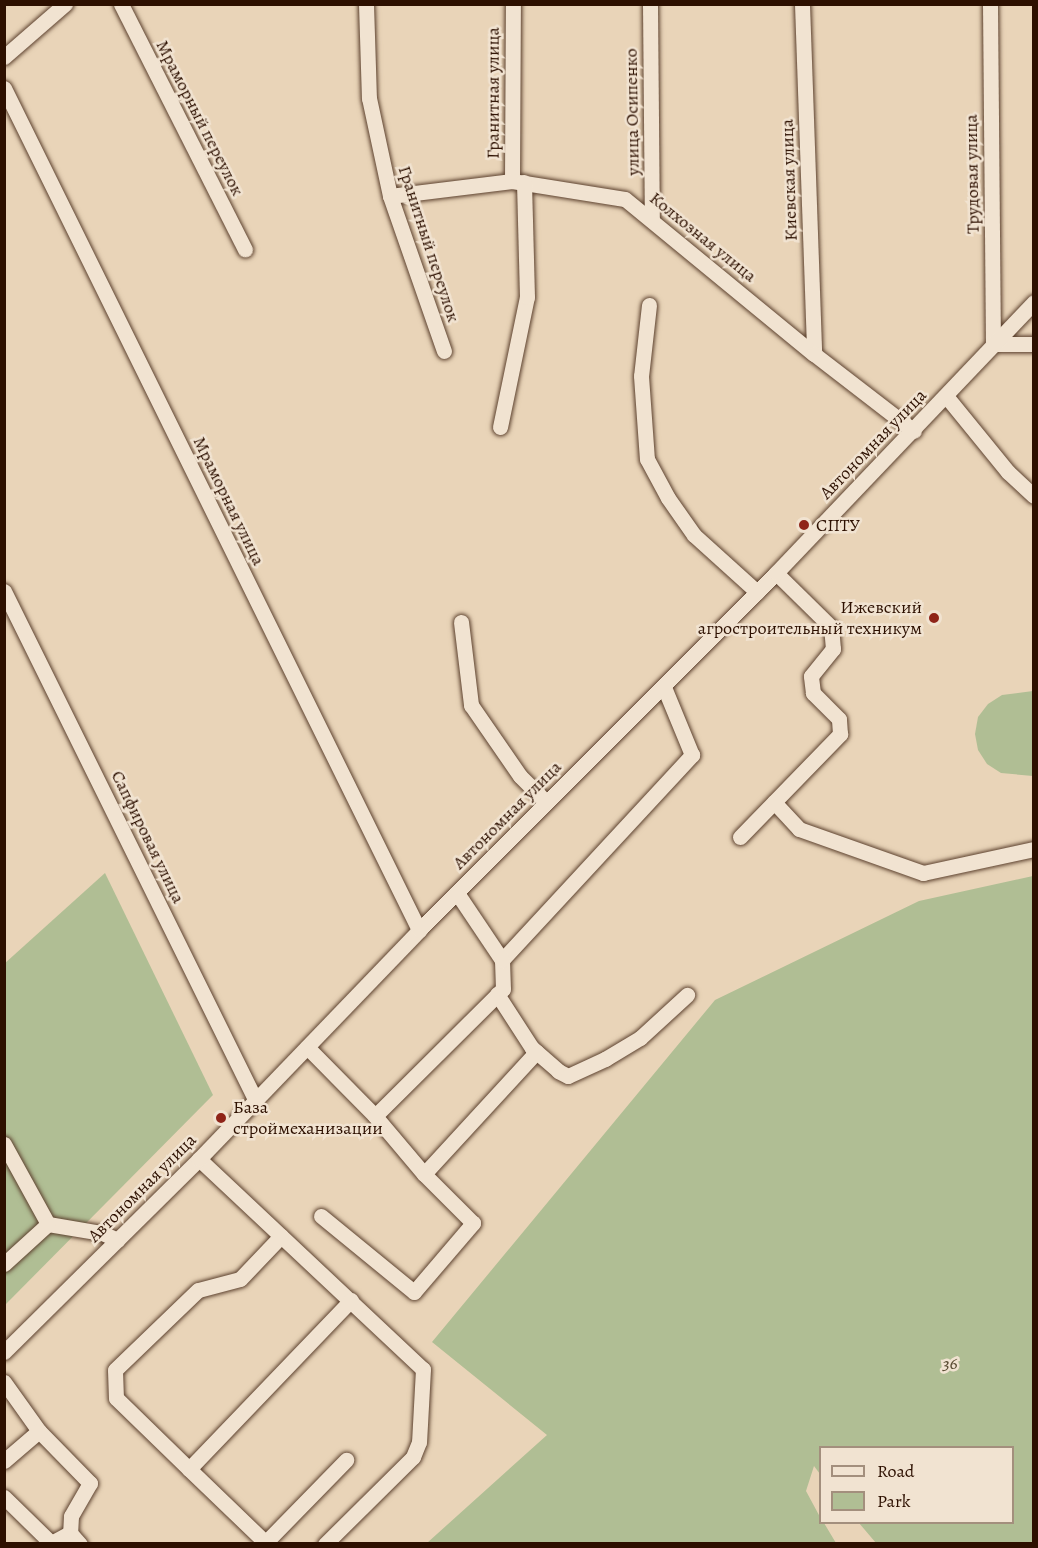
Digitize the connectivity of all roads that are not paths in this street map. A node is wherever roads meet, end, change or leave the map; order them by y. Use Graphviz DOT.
graph roads {
  1 [pos="65,4"];
  2 [pos="121,4"];
  3 [pos="366,4"];
  4 [pos="513,4"];
  5 [pos="650,4"];
  6 [pos="802,4"];
  7 [pos="990,4"];
  8 [pos="6,52"];
  9 [pos="4,88"];
  10 [pos="518,182"];
  11 [pos="390,196"];
  12 [pos="652,219"];
  13 [pos="245,249"];
  14 [pos="1034,302"];
  15 [pos="648,304"];
  16 [pos="993,344"];
  17 [pos="1034,344"];
  18 [pos="444,351"];
  19 [pos="814,354"];
  20 [pos="946,396"];
  21 [pos="500,428"];
  22 [pos="914,431"];
  23 [pos="1034,496"];
  24 [pos="776,573"];
  25 [pos="4,591"];
  26 [pos="757,592"];
  27 [pos="461,622"];
  28 [pos="664,687"];
  29 [pos="546,802"];
  30 [pos="774,802"];
  31 [pos="740,837"];
  32 [pos="1034,849"];
  33 [pos="457,893"];
  34 [pos="419,930"];
  35 [pos="502,960"];
  36 [pos="497,994"];
  37 [pos="687,995"];
  38 [pos="307,1047"];
  39 [pos="536,1052"];
  40 [pos="256,1101"];
  41 [pos="375,1116"];
  42 [pos="4,1144"];
  43 [pos="199,1159"];
  44 [pos="424,1174"];
  45 [pos="321,1216"];
  46 [pos="48,1224"];
  47 [pos="281,1236"];
  48 [pos="118,1240"];
  49 [pos="4,1264"];
  50 [pos="351,1300"];
  51 [pos="4,1352"];
  52 [pos="4,1382"];
  53 [pos="39,1431"];
  54 [pos="345,1460"];
  55 [pos="4,1461"];
  56 [pos="189,1469"];
  57 [pos="4,1497"];
  58 [pos="75,1538"];
  59 [pos="266,1543"];
  60 [pos="325,1544"];
  1 -- 8 [label="street"];
  2 -- 13 [label="street, Мраморный переулок"];
  3 -- 11 [label="street, Гранитный переулок"];
  4 -- 10 [label="street, Гранитная улица"];
  5 -- 12 [label="street, улица Осипенко"];
  6 -- 19 [label="street, Киевская улица"];
  7 -- 16 [label="street, Трудовая улица"];
  9 -- 34 [label="street, Мраморная улица"];
  10 -- 11 [label="street, Колхозная улица"];
  10 -- 12 [label="street, Колхозная улица"];
  10 -- 21 [label="street, Гранитная улица"];
  11 -- 18 [label="street, Гранитный переулок"];
  12 -- 19 [label="street, Колхозная улица"];
  14 -- 16 [label="street, Автономная улица"];
  15 -- 26 [label="street"];
  16 -- 17 [label="street"];
  16 -- 20 [label="street, Автономная улица"];
  19 -- 22 [label="street, Колхозная улица"];
  20 -- 22 [label="street, Автономная улица"];
  20 -- 23 [label="street"];
  22 -- 24 [label="street, Автономная улица"];
  24 -- 26 [label="street, Автономная улица"];
  24 -- 30 [label="street"];
  25 -- 40 [label="street, Сапфировая улица"];
  26 -- 28 [label="street, Автономная улица"];
  27 -- 29 [label="street"];
  28 -- 29 [label="street, Автономная улица"];
  28 -- 35 [label="street"];
  29 -- 33 [label="street, Автономная улица"];
  30 -- 31 [label="street"];
  30 -- 32 [label="street"];
  33 -- 34 [label="street, Автономная улица"];
  33 -- 35 [label="street"];
  34 -- 38 [label="street, Автономная улица"];
  35 -- 36 [label="street"];
  36 -- 39 [label="street"];
  36 -- 41 [label="street"];
  37 -- 39 [label="street"];
  38 -- 40 [label="street, Автономная улица"];
  38 -- 41 [label="street"];
  39 -- 44 [label="street"];
  40 -- 43 [label="street, Автономная улица"];
  41 -- 44 [label="street"];
  42 -- 46 [label="street"];
  43 -- 47 [label="street"];
  43 -- 48 [label="street, Автономная улица"];
  44 -- 45 [label="street"];
  46 -- 48 [label="street"];
  46 -- 49 [label="street"];
  47 -- 50 [label="street"];
  47 -- 56 [label="street"];
  48 -- 51 [label="street, Автономная улица"];
  50 -- 56 [label="street"];
  50 -- 60 [label="street"];
  52 -- 53 [label="street"];
  53 -- 55 [label="street"];
  53 -- 58 [label="street"];
  54 -- 59 [label="street"];
  56 -- 59 [label="street"];
  57 -- 58 [label="street"];
}
